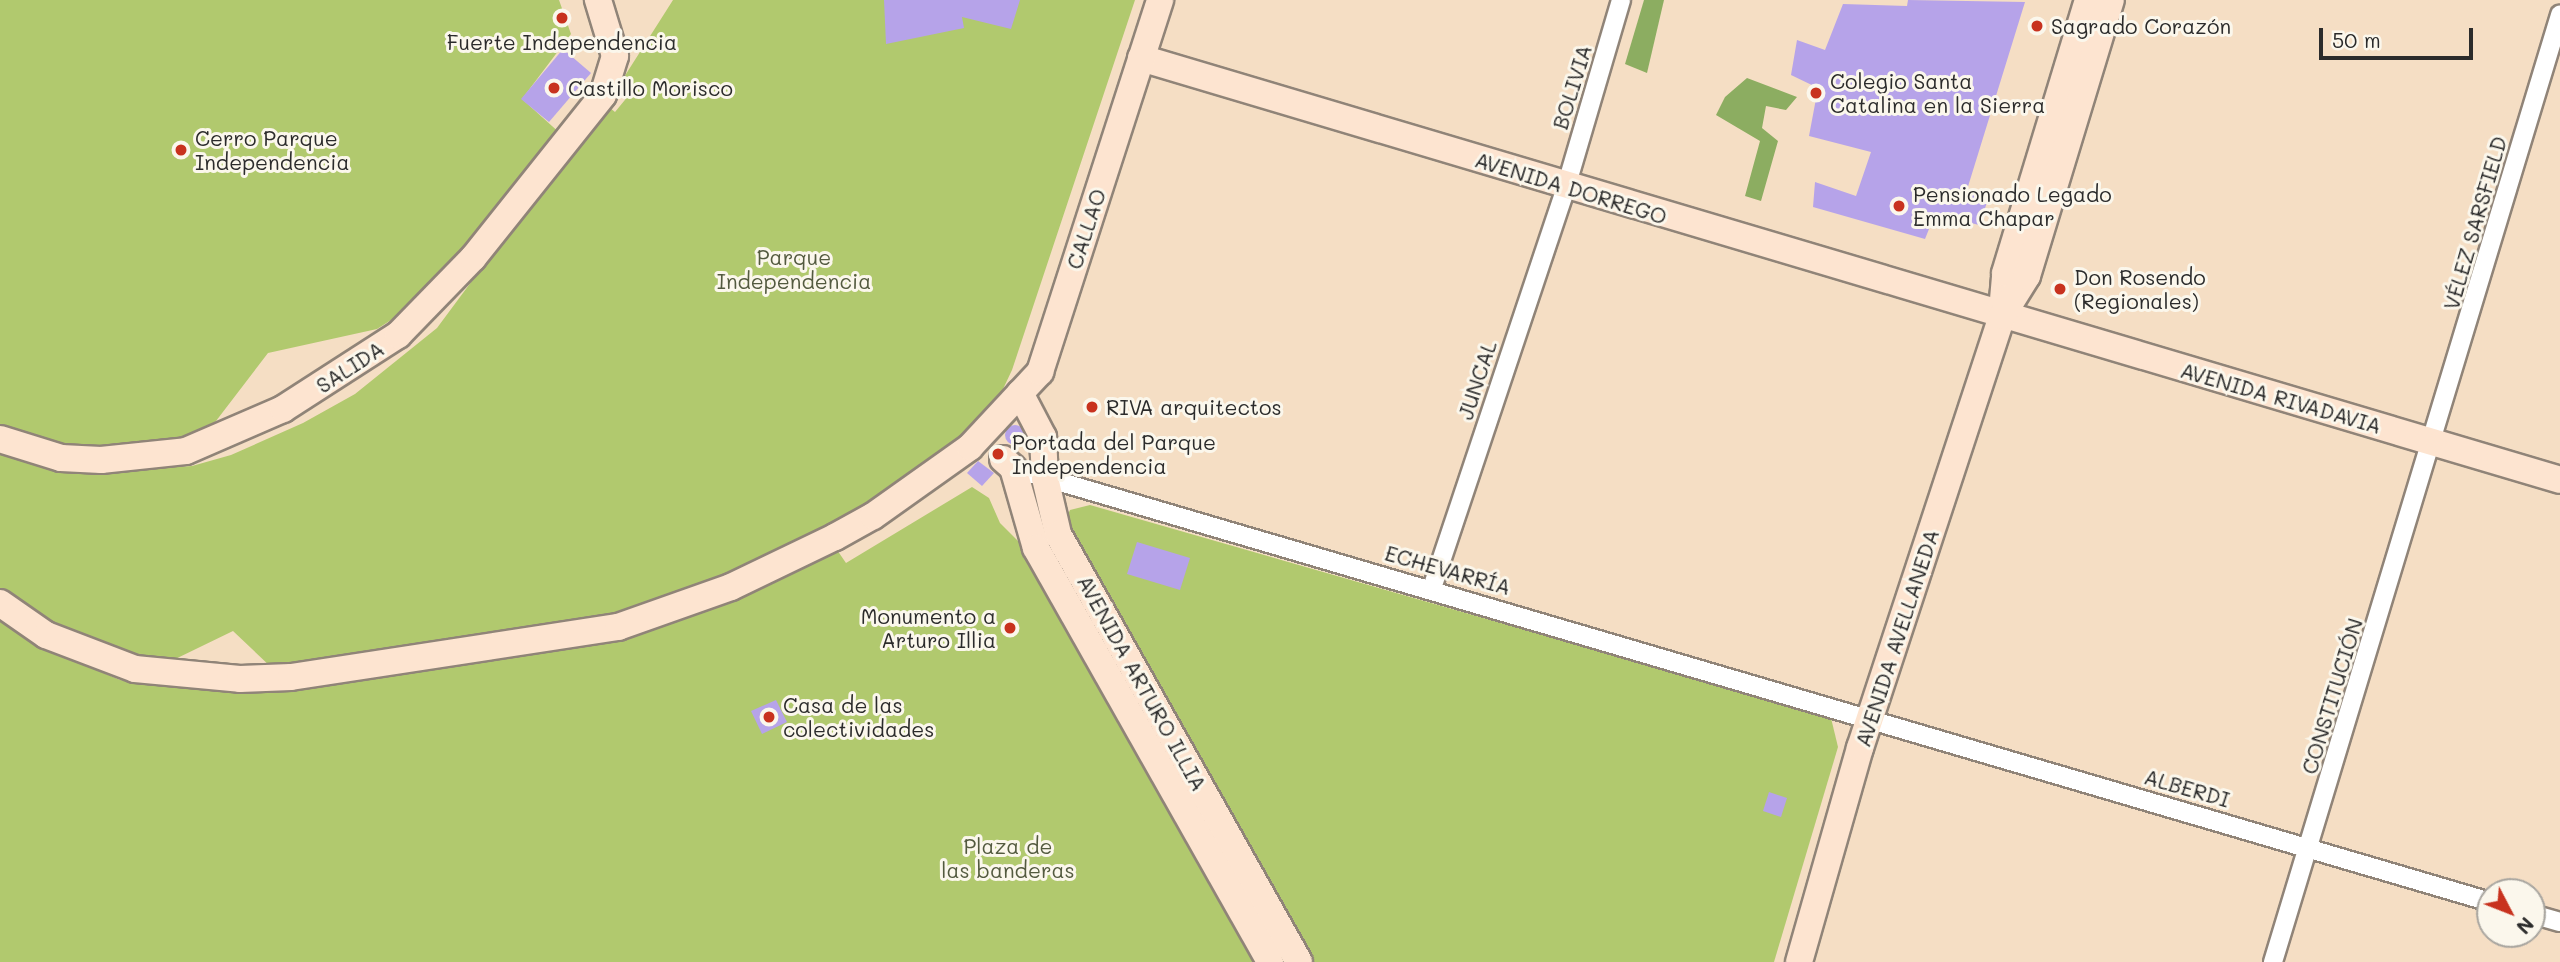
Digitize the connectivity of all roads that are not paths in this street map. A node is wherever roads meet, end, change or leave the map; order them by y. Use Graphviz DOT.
graph roads {
  1 [pos="598,0"];
  2 [pos="1160,0"];
  3 [pos="1621,0"];
  4 [pos="2088,0"];
  5 [pos="2111,0"];
  6 [pos="2560,15"];
  7 [pos="1141,58"];
  8 [pos="1566,187"];
  9 [pos="2002,316"];
  10 [pos="1020,393"];
  11 [pos="0,439"];
  12 [pos="2434,443"];
  13 [pos="997,453"];
  14 [pos="1045,478"];
  15 [pos="2560,480"];
  16 [pos="1432,588"];
  17 [pos="0,603"];
  18 [pos="1870,719"];
  19 [pos="2308,848"];
  20 [pos="2476,898"];
  21 [pos="1270,962"];
  22 [pos="1299,962"];
  23 [pos="1799,962"];
  24 [pos="2273,962"];
  1 -- 11 [label="street, SALIDA"];
  2 -- 7 [label="street, CALLAO"];
  3 -- 8 [label="street, BOLIVIA"];
  4 -- 9 [label="street"];
  5 -- 9 [label="street"];
  6 -- 12 [label="street, VÉLEZ SARSFIELD"];
  7 -- 8 [label="street, AVENIDA DORREGO"];
  7 -- 10 [label="street, CALLAO"];
  8 -- 9 [label="street, AVENIDA DORREGO"];
  8 -- 16 [label="street, JUNCAL"];
  9 -- 12 [label="street, AVENIDA RIVADAVIA"];
  9 -- 18 [label="street, AVENIDA AVELLANEDA"];
  10 -- 13 [label="street, CALLAO"];
  10 -- 14 [label="street, AVENIDA ARTURO ILLIA"];
  12 -- 15 [label="street, AVENIDA RIVADAVIA"];
  12 -- 19 [label="street, CONSTITUCIÓN"];
  13 -- 14 [label="street, ECHEVARRÍA"];
  13 -- 17 [label="street, CALLAO"];
  13 -- 21 [label="street, AVENIDA ARTURO ILLIA"];
  14 -- 16 [label="street, ECHEVARRÍA"];
  14 -- 22 [label="street, AVENIDA ARTURO ILLIA"];
  16 -- 18 [label="street, ECHEVARRÍA"];
  18 -- 19 [label="street, ALBERDI"];
  18 -- 23 [label="street, AVENIDA AVELLANEDA"];
  19 -- 20 [label="street, ALBERDI"];
  19 -- 24 [label="street, CONSTITUCIÓN"];
}
